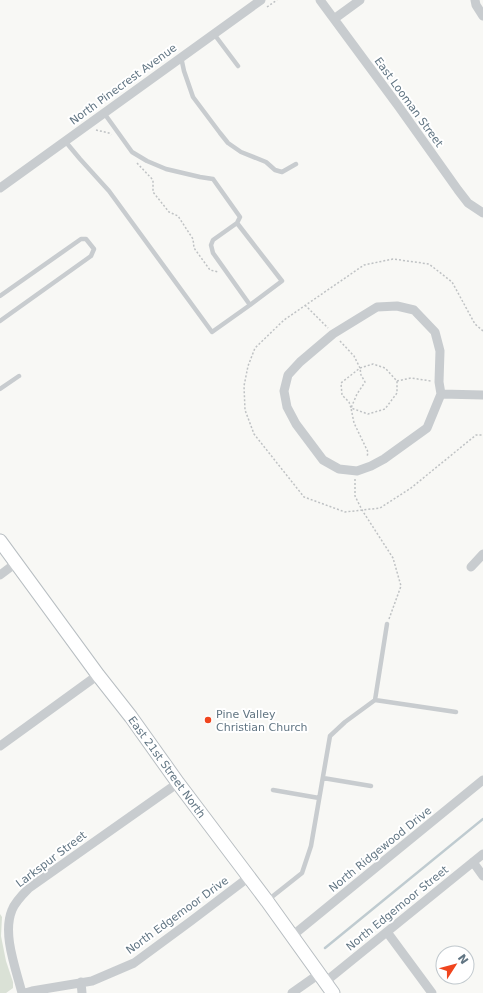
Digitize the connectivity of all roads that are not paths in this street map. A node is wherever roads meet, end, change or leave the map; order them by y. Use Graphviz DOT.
graph roads {
  1 [pos="261,0"];
  2 [pos="320,0"];
  3 [pos="360,0"];
  4 [pos="474,0"];
  5 [pos="483,16"];
  6 [pos="334,19"];
  7 [pos="214,34"];
  8 [pos="181,57"];
  9 [pos="238,66"];
  10 [pos="104,113"];
  11 [pos="65,141"];
  12 [pos="296,164"];
  13 [pos="0,188"];
  14 [pos="483,213"];
  15 [pos="237,223"];
  16 [pos="0,296"];
  17 [pos="250,305"];
  18 [pos="0,321"];
  19 [pos="19,376"];
  20 [pos="0,389"];
  21 [pos="440,394"];
  22 [pos="483,395"];
  23 [pos="0,541"];
  24 [pos="483,554"];
  25 [pos="16,563"];
  26 [pos="471,567"];
  27 [pos="0,575"];
  28 [pos="386,624"];
  29 [pos="98,675"];
  30 [pos="375,700"];
  31 [pos="456,712"];
  32 [pos="0,746"];
  33 [pos="323,778"];
  34 [pos="483,780"];
  35 [pos="178,783"];
  36 [pos="371,786"];
  37 [pos="273,790"];
  38 [pos="319,798"];
  39 [pos="483,854"];
  40 [pos="473,862"];
  41 [pos="483,876"];
  42 [pos="249,877"];
  43 [pos="267,901"];
  44 [pos="386,932"];
  45 [pos="292,936"];
  46 [pos="322,978"];
  47 [pos="80,982"];
  48 [pos="22,993"];
  49 [pos="25,993"];
  50 [pos="82,993"];
  51 [pos="292,993"];
  52 [pos="333,993"];
  53 [pos="432,993"];
  1 -- 7 [label="street, North Pinecrest Avenue"];
  2 -- 6 [label="street, East Looman Street"];
  3 -- 6 [label="street"];
  4 -- 5 [label="street"];
  6 -- 14 [label="street, East Looman Street"];
  7 -- 8 [label="street, North Pinecrest Avenue"];
  7 -- 9 [label="lane"];
  8 -- 10 [label="street, North Pinecrest Avenue"];
  8 -- 12 [label="lane"];
  10 -- 11 [label="street, North Pinecrest Avenue"];
  10 -- 15 [label="lane"];
  11 -- 13 [label="street, North Pinecrest Avenue"];
  11 -- 17 [label="lane"];
  15 -- 17 [label="lane"];
  15 -- 17 [label="lane"];
  16 -- 18 [label="lane"];
  19 -- 20 [label="lane"];
  21 -- 21 [label="street"];
  21 -- 22 [label="street"];
  23 -- 25 [label="main road, East 21st Street North"];
  24 -- 26 [label="street"];
  25 -- 27 [label="street"];
  25 -- 29 [label="main road, East 21st Street North"];
  28 -- 30 [label="lane"];
  29 -- 32 [label="street"];
  29 -- 35 [label="main road, East 21st Street North"];
  30 -- 31 [label="lane"];
  30 -- 33 [label="lane"];
  33 -- 36 [label="lane"];
  33 -- 38 [label="lane"];
  34 -- 45 [label="street, North Ridgewood Drive"];
  35 -- 42 [label="main road, East 21st Street North"];
  35 -- 48 [label="street, Larkspur Street"];
  37 -- 38 [label="lane"];
  38 -- 43 [label="lane"];
  39 -- 40 [label="street, North Edgemoor Street"];
  40 -- 41 [label="street"];
  40 -- 44 [label="street, North Edgemoor Street"];
  42 -- 43 [label="main road, East 21st Street North"];
  42 -- 47 [label="street, North Edgemoor Drive"];
  43 -- 45 [label="main road, East 21st Street North"];
  44 -- 46 [label="street, North Edgemoor Street"];
  44 -- 53 [label="street"];
  45 -- 46 [label="main road, East 21st Street North"];
  46 -- 51 [label="street, North Edgemoor Street"];
  46 -- 52 [label="main road, East 21st Street North"];
  47 -- 49 [label="street, North Edgemoor Drive"];
  47 -- 50 [label="street"];
}
